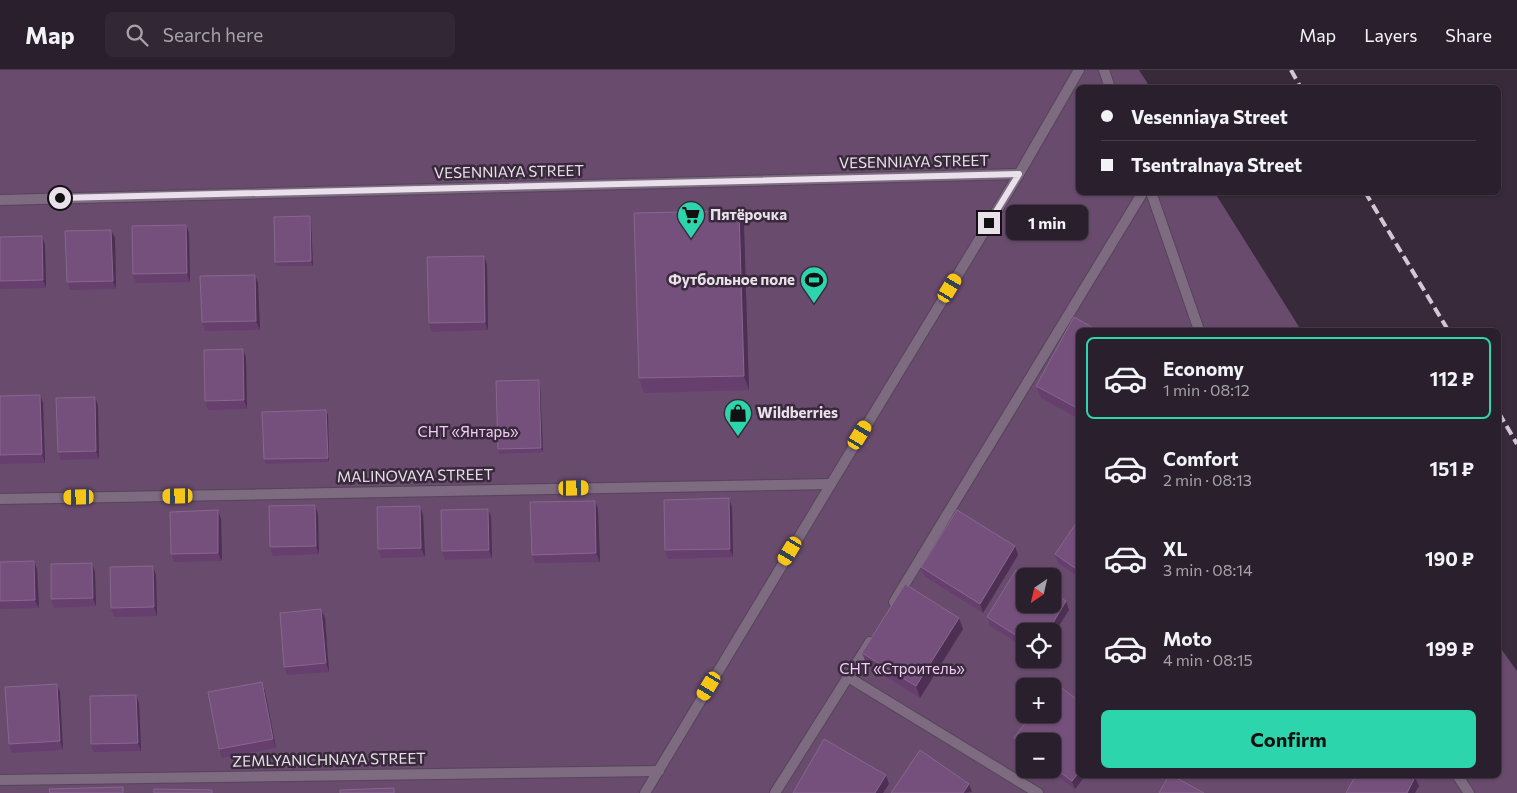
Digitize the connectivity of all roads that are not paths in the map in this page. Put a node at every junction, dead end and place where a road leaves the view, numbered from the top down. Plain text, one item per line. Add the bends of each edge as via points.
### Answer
1 (1079, 70) edge
2 (1104, 70) edge
3 (1109, 85) edge
4 (1019, 174) junction
5 (1141, 195) edge
6 (1152, 195) edge
7 (0, 200) edge
8 (1198, 328) edge
9 (831, 484) junction
10 (0, 499) edge
11 (890, 609) edge
12 (874, 635) edge
13 (848, 677) junction
14 (658, 771) junction
15 (1459, 778) edge
16 (0, 780) edge
17 (645, 793) edge
18 (775, 793) edge
19 (1038, 793) edge
20 (1469, 793) edge

1 - 4 street
2 - 3 street
4 - 7 street, VESENNIAYA STREET
4 - 9 street
5 - 11 street
6 - 8 street
9 - 10 street, MALINOVAYA STREET
9 - 14 street
12 - 13 street
13 - 18 street
13 - 19 street
14 - 16 street, ZEMLYANICHNAYA STREET
14 - 17 street
15 - 20 street

